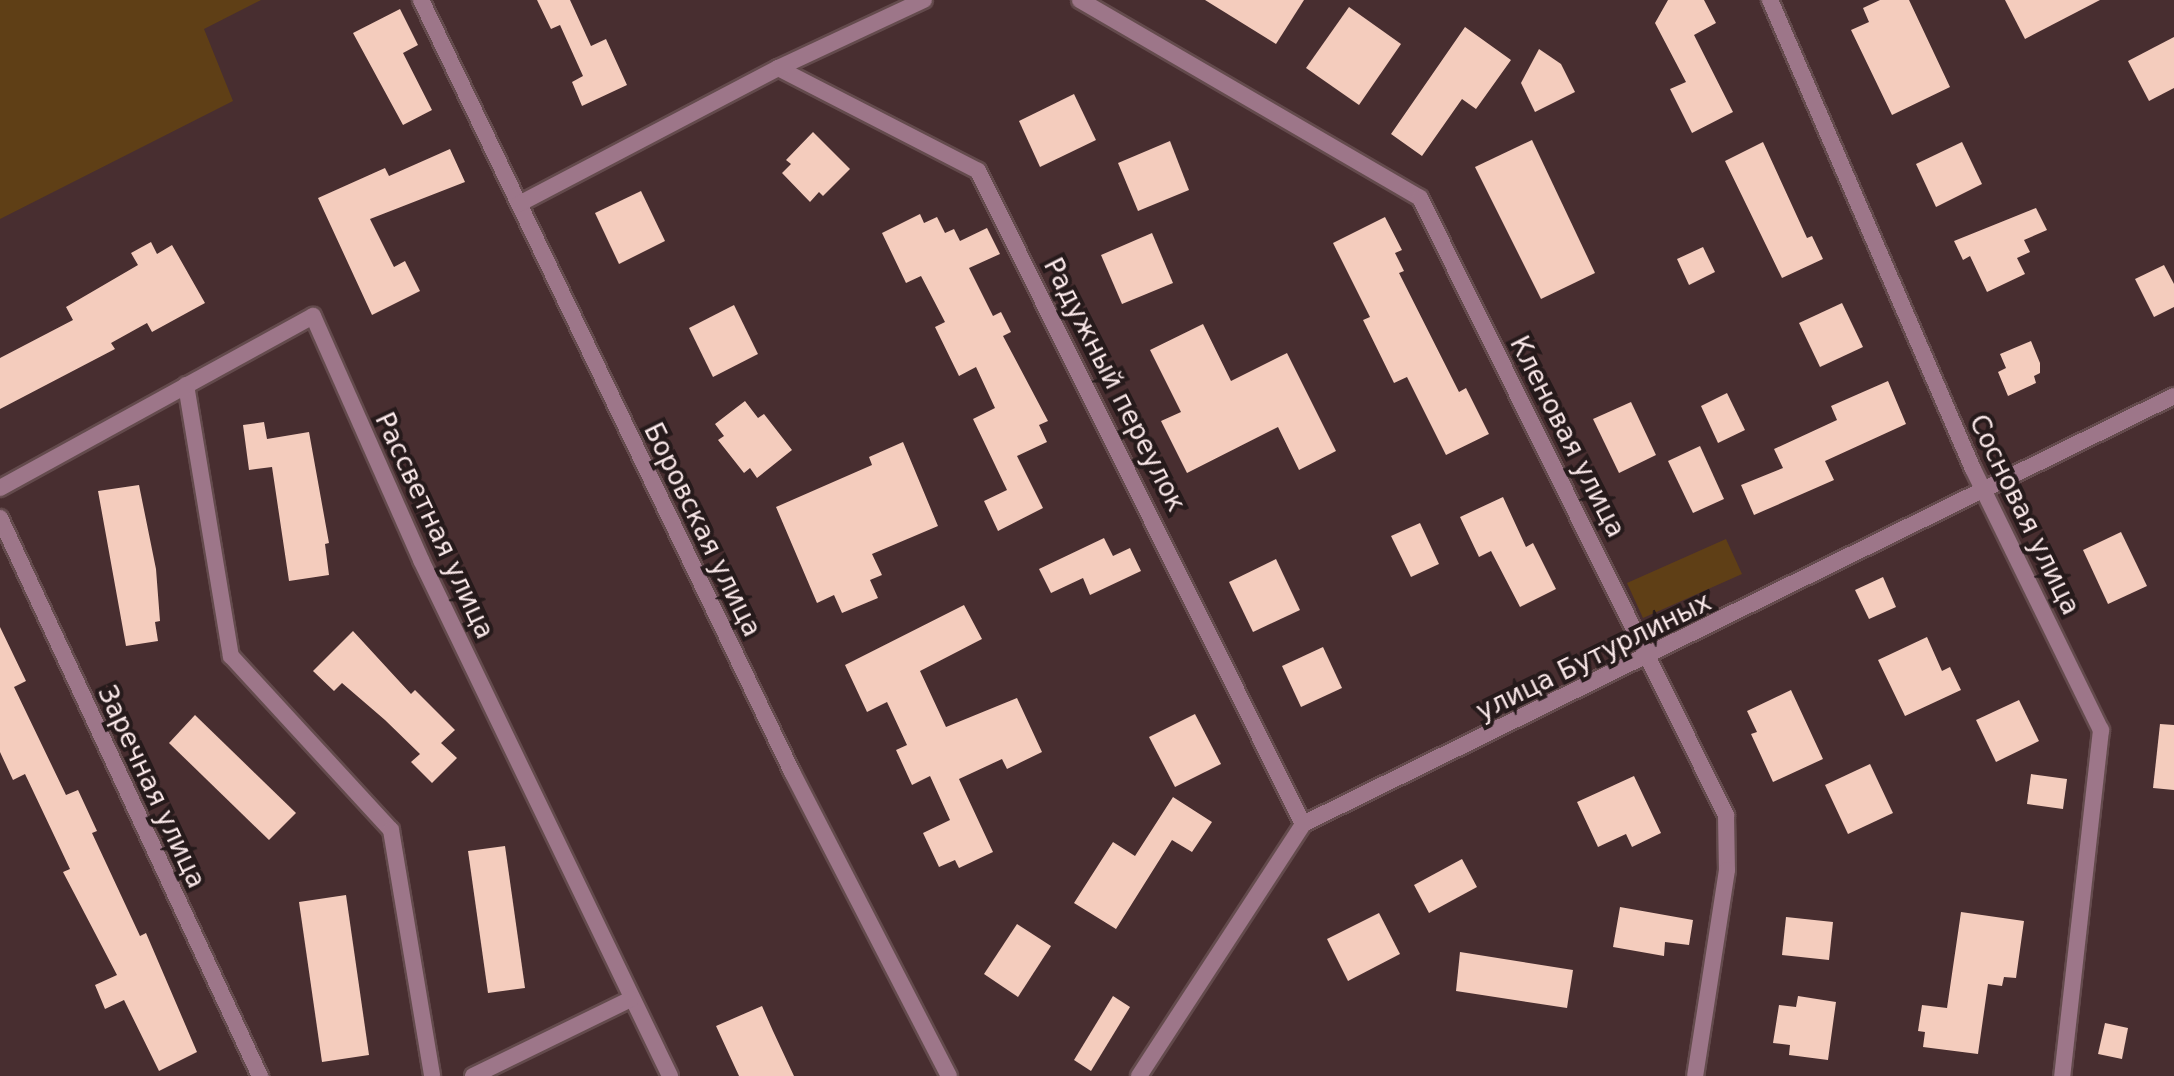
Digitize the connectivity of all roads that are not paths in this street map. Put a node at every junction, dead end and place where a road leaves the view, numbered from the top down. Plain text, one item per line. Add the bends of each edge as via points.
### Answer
1 (421, 0) edge
2 (924, 0) edge
3 (1080, 0) edge
4 (1770, 0) edge
5 (778, 68) junction
6 (519, 204) junction
7 (186, 385) junction
8 (2174, 396) edge
9 (0, 488) edge
10 (1986, 493) junction
11 (0, 518) edge
12 (1651, 656) junction
13 (1303, 824) junction
14 (631, 999) junction
15 (260, 1076) edge
16 (432, 1076) edge
17 (473, 1076) edge
18 (670, 1076) edge
19 (949, 1076) edge
20 (1139, 1076) edge
21 (1695, 1076) edge
22 (2062, 1076) edge

1 - 6 street, Боровская улица
2 - 5 street
3 - 12 street, Кленовая улица via 1420,198
4 - 10 street, Сосновая улица
5 - 6 street
5 - 13 street, Радужный переулок via 978,171
6 - 19 street, Боровская улица via 792,772
7 - 9 street, Рассветная улица
7 - 14 street, Рассветная улица via 313,316 421,560
7 - 16 street via 231,656 391,830
8 - 10 street, улица Бутурлиных
10 - 12 street, улица Бутурлиных
10 - 22 street, Сосновая улица via 2101,730
11 - 15 street, Заречная улица
12 - 13 street, улица Бутурлиных
12 - 21 street, Кленовая улица via 1726,815 1727,870
13 - 20 street
14 - 17 street
14 - 18 street, Рассветная улица

